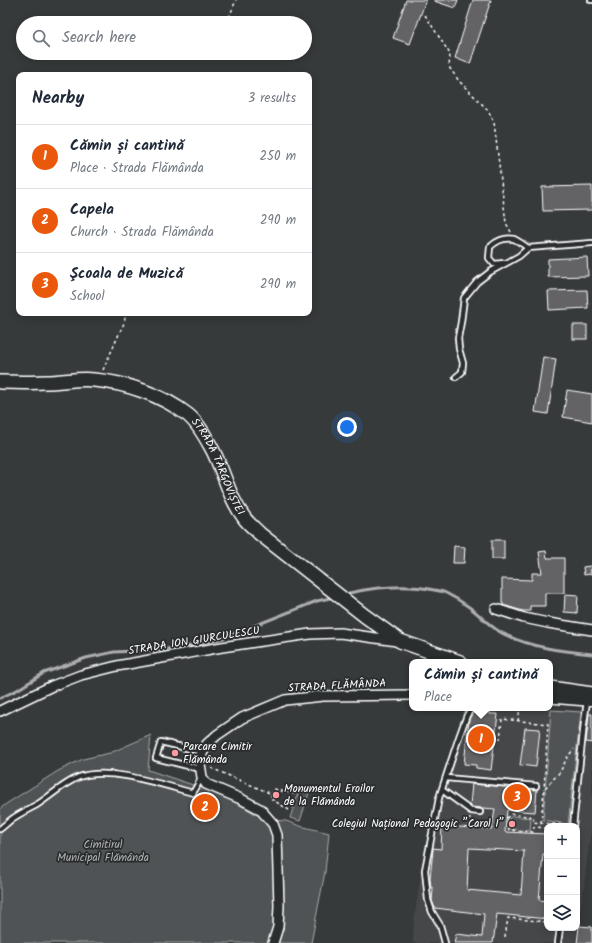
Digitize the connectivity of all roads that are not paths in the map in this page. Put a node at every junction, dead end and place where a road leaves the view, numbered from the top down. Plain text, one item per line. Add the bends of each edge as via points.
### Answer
1 (592, 243) edge
2 (528, 248) junction
3 (507, 263) junction
4 (456, 377) dead end
5 (0, 382) edge
6 (496, 609) dead end
7 (592, 630) edge
8 (400, 641) junction
9 (451, 659) edge
10 (553, 689) edge
11 (409, 695) edge
12 (553, 698) edge
13 (590, 698) edge
14 (0, 711) edge
15 (470, 711) edge
16 (203, 752) junction
17 (201, 770) junction
18 (446, 778) junction
19 (536, 786) dead end
20 (442, 790) junction
21 (480, 812) dead end
22 (573, 823) edge
23 (0, 829) edge
24 (560, 931) edge
25 (273, 943) edge
26 (445, 943) edge
27 (558, 943) edge

1 - 2 lane
2 - 3 lane
2 - 3 lane via 514,239 495,242 490,247 489,258 494,264
3 - 4 lane via 477,282 464,298 458,338 463,363 462,372
5 - 8 main road, STRADA TÂRGOVIȘTEI via 93,380 118,383 166,401 200,428 245,519 260,534
6 - 7 street via 548,623
8 - 9 main road, STRADA TÂRGOVIȘTEI
8 - 14 street, STRADA ION GIURCULESCU via 340,633 310,634 222,647 82,675
10 - 13 main road
11 - 16 street, STRADA FLĂMÂNDA via 323,696 285,700 242,718 207,744
12 - 13 street
13 - 22 lane
15 - 18 lane
16 - 17 street, STRADA FLĂMÂNDA
16 - 17 lane via 160,742 156,758
17 - 23 lane via 193,793 112,774 95,773 79,777 58,788 39,804
17 - 25 street via 206,784 260,809 273,824 278,848 279,906 278,927
18 - 19 lane
18 - 20 lane
20 - 21 lane via 471,811
20 - 26 lane via 424,870 428,900 440,924
24 - 27 lane

